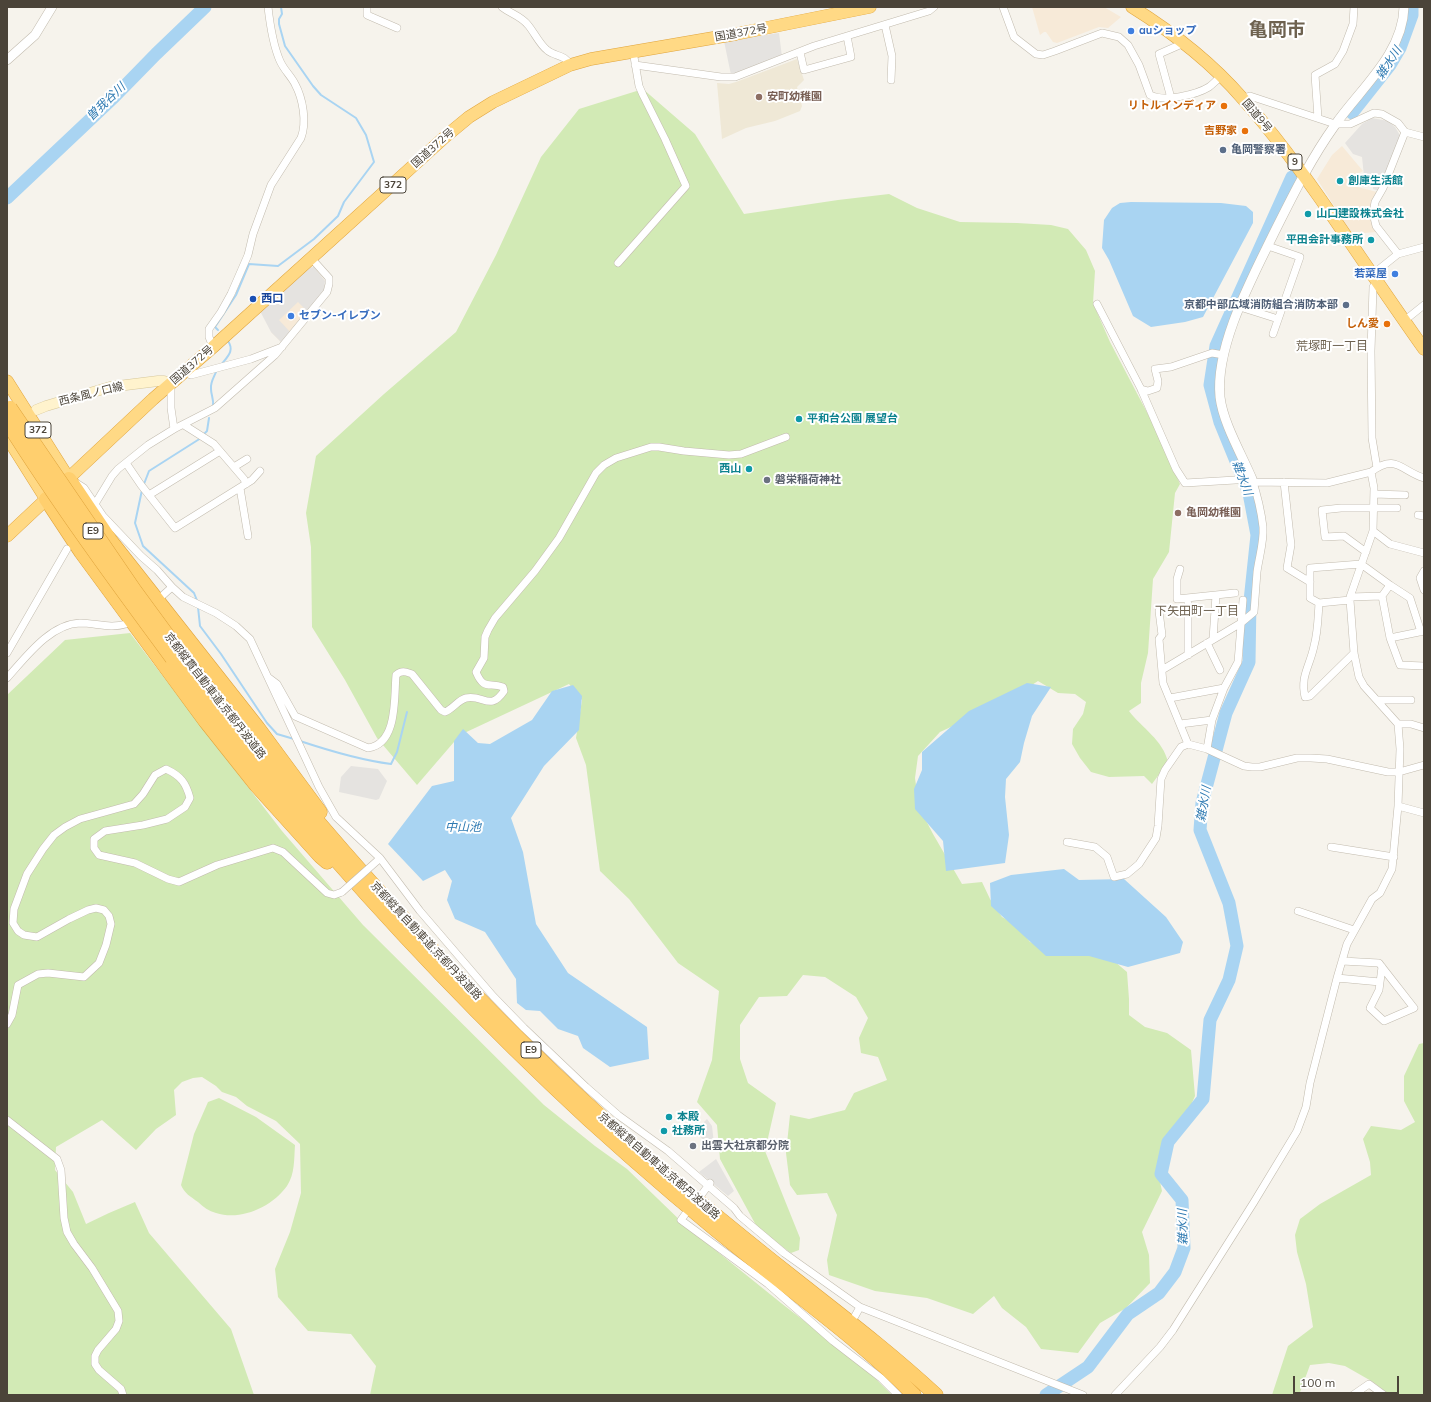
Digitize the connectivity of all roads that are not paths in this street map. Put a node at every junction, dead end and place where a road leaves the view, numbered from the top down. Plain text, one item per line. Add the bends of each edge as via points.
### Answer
1 (52, 7) edge
2 (268, 7) edge
3 (367, 7) edge
4 (502, 7) edge
5 (870, 7) edge
6 (934, 7) edge
7 (1003, 7) edge
8 (1132, 7) edge
9 (1354, 7) edge
10 (1404, 7) edge
11 (885, 25) junction
12 (397, 28) dead end
13 (847, 36) junction
14 (1184, 43) junction
15 (633, 51) junction
16 (800, 52) junction
17 (8, 57) edge
18 (570, 65) junction
19 (635, 66) junction
20 (1221, 76) junction
21 (891, 80) dead end
22 (1171, 98) junction
23 (1243, 98) junction
24 (1318, 118) junction
25 (1335, 124) junction
26 (1405, 132) junction
27 (1424, 137) edge
28 (1303, 174) junction
29 (1268, 246) junction
30 (1424, 247) edge
31 (1398, 254) junction
32 (311, 258) junction
33 (618, 263) dead end
34 (1375, 278) junction
35 (1096, 304) dead end
36 (1424, 305) edge
37 (1240, 307) junction
38 (1278, 319) junction
39 (1404, 321) junction
40 (1273, 334) dead end
41 (213, 348) junction
42 (282, 348) junction
43 (1424, 349) edge
44 (1224, 355) junction
45 (184, 372) junction
46 (7, 381) edge
47 (172, 383) junction
48 (1141, 389) junction
49 (36, 410) dead end
50 (11, 414) edge
51 (184, 425) junction
52 (174, 429) junction
53 (7, 437) edge
54 (786, 437) dead end
55 (220, 451) junction
56 (248, 459) dead end
57 (126, 462) junction
58 (234, 468) junction
59 (1374, 470) junction
60 (260, 471) dead end
61 (1424, 478) edge
62 (69, 479) junction
63 (1253, 480) junction
64 (1284, 482) junction
65 (243, 486) junction
66 (145, 490) junction
67 (1374, 494) junction
68 (1405, 495) dead end
69 (46, 499) junction
70 (95, 504) junction
71 (1374, 508) junction
72 (1397, 508) dead end
73 (1374, 531) junction
74 (7, 536) edge
75 (248, 536) dead end
76 (67, 549) dead end
77 (1366, 552) junction
78 (1424, 553) edge
79 (1361, 564) junction
80 (1180, 569) dead end
81 (1424, 571) edge
82 (1310, 582) junction
83 (1390, 585) junction
84 (172, 587) junction
85 (1424, 590) edge
86 (1234, 593) dead end
87 (1216, 595) junction
88 (162, 596) dead end
89 (1382, 596) junction
90 (1188, 598) junction
91 (1350, 599) junction
92 (1242, 600) dead end
93 (1319, 603) junction
94 (1159, 611) dead end
95 (1241, 623) junction
96 (126, 624) dead end
97 (1422, 631) edge
98 (1390, 638) junction
99 (1210, 641) junction
100 (7, 653) edge
101 (1354, 653) junction
102 (175, 654) junction
103 (1188, 655) junction
104 (1424, 666) edge
105 (1162, 670) junction
106 (1220, 670) dead end
107 (7, 678) edge
108 (268, 678) junction
109 (1224, 688) junction
110 (1170, 698) junction
111 (1377, 700) junction
112 (1412, 700) dead end
113 (1212, 720) junction
114 (1180, 724) junction
115 (1398, 724) junction
116 (1424, 728) edge
117 (1188, 744) junction
118 (1207, 749) junction
119 (1424, 765) edge
120 (1399, 772) junction
121 (1398, 806) junction
122 (1424, 813) edge
123 (1068, 842) dead end
124 (1331, 847) dead end
125 (1394, 857) junction
126 (378, 859) junction
127 (365, 893) junction
128 (1298, 911) dead end
129 (1354, 930) junction
130 (434, 952) junction
131 (1342, 961) junction
132 (1382, 967) junction
133 (1337, 978) junction
134 (1380, 982) junction
135 (7, 1024) edge
136 (7, 1120) edge
137 (709, 1184) junction
138 (702, 1194) dead end
139 (686, 1213) dead end
140 (860, 1306) junction
141 (855, 1316) dead end
142 (123, 1395) edge
143 (898, 1395) edge
144 (914, 1395) edge
145 (936, 1395) edge
146 (1083, 1395) edge
147 (1115, 1395) edge
148 (1353, 1395) edge
149 (1384, 1395) edge

1 - 17 street via 35,35
2 - 41 street via 280,63 299,93 303,130 301,138 271,185 248,255 231,294 209,329
3 - 12 street via 367,15
4 - 18 street via 524,20 546,50 566,58
5 - 15 highway, 国道372号 / 372 via 751,32
6 - 11 street via 929,11
7 - 22 street via 1014,37 1036,54 1055,51 1102,32 1119,37 1128,45 1139,65 1150,95
8 - 14 highway, 国道9号 / 9
9 - 24 street via 1353,24 1343,51 1335,64 1315,75
10 - 25 street via 1401,27 1385,61
11 - 13 street
11 - 21 street via 892,56
13 - 16 street
13 - 16 street via 851,57 804,70
14 - 20 highway, 国道9号 / 9
14 - 22 street via 1159,54
15 - 18 highway, 国道372号 / 372
15 - 19 street
16 - 19 street via 728,78
18 - 32 highway, 国道372号 / 372 via 492,102 469,117
19 - 33 street via 643,95 686,186
20 - 22 street via 1209,87 1196,93
20 - 23 highway, 国道9号 / 9
23 - 24 street via 1250,96
23 - 28 highway, 国道9号 / 9
24 - 25 street
25 - 26 street via 1350,124 1374,113 1382,114 1398,123
25 - 28 street
26 - 27 street
26 - 31 street via 1375,202 1373,213 1376,226
28 - 29 street
28 - 34 highway, 国道9号 / 9
29 - 37 street
29 - 38 street via 1300,257
30 - 31 street
31 - 34 street
32 - 41 highway, 国道372号 / 372
32 - 42 street via 329,278 328,292
34 - 39 highway, 国道9号 / 9
34 - 59 street via 1371,365
35 - 48 street
36 - 39 street
37 - 38 street
37 - 44 street
38 - 40 street
39 - 43 highway, 国道9号 / 9
41 - 45 highway, 国道372号 / 372
42 - 45 street via 191,375
42 - 51 street via 215,408
44 - 48 street via 1212,353 1171,367 1155,369 1157,388 1148,391
44 - 63 street via 1220,398 1224,417
45 - 47 highway, 国道372号 / 372
46 - 62 highway, 372
47 - 49 main road, 西条風ノ口線 via 158,381 110,387
47 - 52 street via 171,408
47 - 62 highway, 国道372号 / 372
48 - 63 street via 1176,469 1185,482
50 - 102 highway, 京都縦貫自動車道;京都丹波道路 / E9, bridge via 38,468 139,614
51 - 52 street
51 - 55 street via 214,444
52 - 57 street
53 - 69 highway, 372
54 - 108 street via 741,454 651,447 616,458 596,472 559,538 488,630 484,658 476,672 479,680 485,684 503,687 504,690 493,701 466,698 444,712 412,674 400,672 396,675 395,708 391,723 383,741 374,748 368,748 295,716 277,684
55 - 58 street
55 - 66 street
56 - 58 street
57 - 66 street
57 - 70 street via 112,476
58 - 65 street
59 - 61 street via 1388,464 1397,464
59 - 64 street via 1327,483
59 - 67 street
60 - 65 street
62 - 69 highway, 国道372号 / 372
62 - 70 street via 84,488
62 - 130 highway via 110,540 258,728 341,840
63 - 64 street
63 - 95 street via 1262,520 1262,541 1254,612
64 - 82 street via 1290,545 1287,568
65 - 66 street via 175,528
65 - 75 street
67 - 68 street
67 - 71 street
69 - 74 highway, 国道372号
69 - 127 highway via 114,599 256,784 320,856
70 - 84 street via 103,516
71 - 72 street
71 - 73 street
71 - 77 street via 1322,510 1325,537 1344,536
73 - 77 street
73 - 78 street via 1390,544
76 - 100 street
77 - 79 street
79 - 82 street via 1310,568
79 - 83 street
79 - 91 street
80 - 90 street via 1177,599
81 - 85 street via 1420,578
82 - 93 street via 1310,598
83 - 89 street
83 - 97 street via 1410,598
84 - 88 street
84 - 108 street via 183,597 236,626 250,639
86 - 87 street
87 - 90 street
87 - 99 street
89 - 91 street
89 - 98 street
90 - 103 street
91 - 93 street
91 - 101 street
92 - 95 street
93 - 101 street via 1314,646 1302,686 1305,697 1310,696
94 - 105 street
95 - 99 street
95 - 109 street via 1238,662
96 - 107 street via 117,627 80,623 63,626 50,633
97 - 98 street
98 - 104 street via 1400,665
99 - 103 street
99 - 106 street
101 - 111 street via 1359,676
102 - 127 highway, 京都縦貫自動車道;京都丹波道路 / E9 via 222,723
102 - 130 highway, 京都縦貫自動車道;京都丹波道路 / E9 via 304,807
103 - 105 street
105 - 110 street via 1163,683
108 - 126 street via 319,787 336,816
109 - 110 street
109 - 113 street
110 - 114 street
111 - 112 street
111 - 115 street
113 - 114 street
113 - 118 street
114 - 117 street
115 - 116 street
115 - 120 street
117 - 118 street
117 - 123 street via 1181,747 1161,779 1156,838 1139,864 1127,874 1114,877 1107,857 1095,846
118 - 120 street via 1244,766 1252,767 1297,758 1311,758
119 - 120 street
120 - 121 street
121 - 122 street
121 - 125 street
124 - 125 street
125 - 129 street via 1392,869 1380,893 1372,899
126 - 135 street, bridge via 342,892 334,895 327,893 283,852 273,848 217,865 179,882 135,863 100,855 94,848 94,839 105,831 143,825 166,818 185,807 190,798 186,785 176,773 166,769 155,775 134,804 80,819 54,835 27,874 14,910 13,923 18,931 27,936 37,937 69,919 96,908 104,910 109,916 110,924 100,963 91,972 84,977 48,972 38,974 18,986 12,1015
126 - 137 street via 493,996 524,1028 618,1115
127 - 144 highway, 京都縦貫自動車道;京都丹波道路 / E9 via 515,1049 589,1120 718,1232 829,1320
128 - 129 street
129 - 131 street
130 - 145 highway, 京都縦貫自動車道;京都丹波道路 / E9 via 605,1120 679,1185 894,1358
131 - 132 street via 1379,963
131 - 133 street
132 - 134 street
132 - 134 street via 1414,1008 1384,1021 1370,1008
133 - 134 street
133 - 147 street via 1306,1107 1297,1131 1173,1330
136 - 142 street via 57,1159 61,1170 67,1232 118,1311 119,1321 116,1329 98,1350 95,1364 121,1389
137 - 138 street
137 - 140 street via 740,1216 784,1253
139 - 143 street via 680,1220 768,1284 836,1338
140 - 141 street
140 - 146 street
148 - 149 street via 1369,1384

